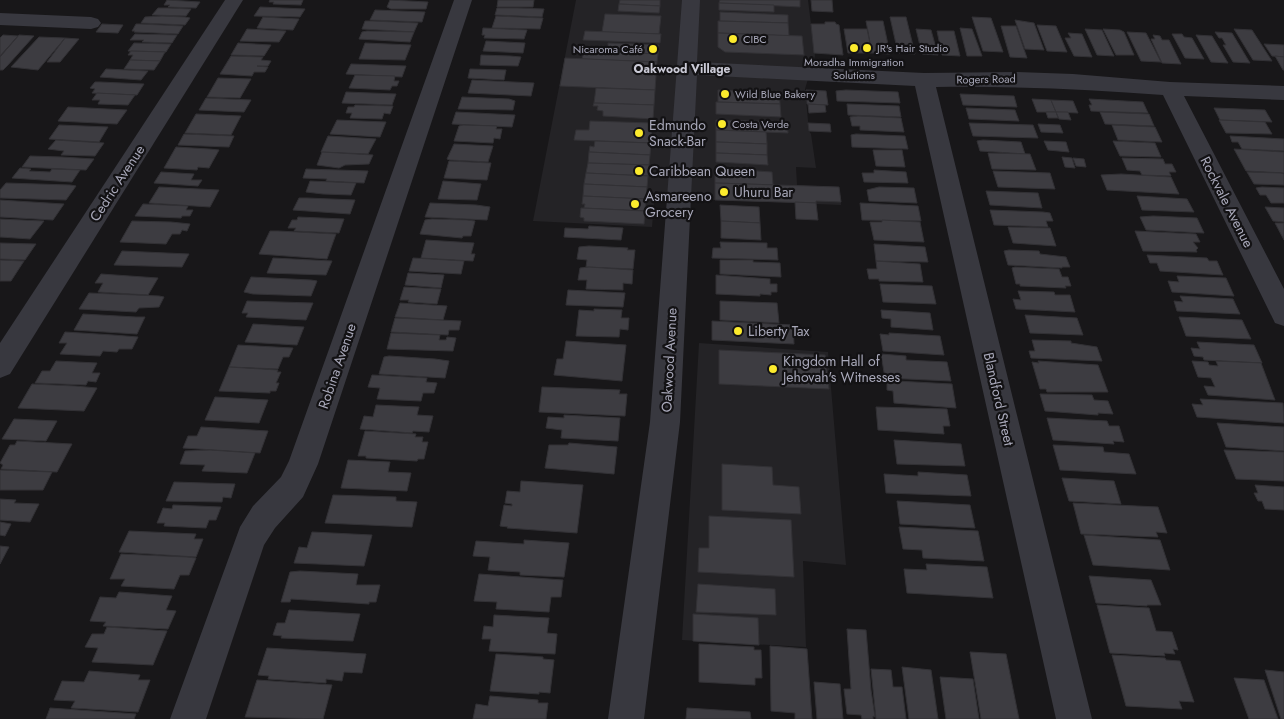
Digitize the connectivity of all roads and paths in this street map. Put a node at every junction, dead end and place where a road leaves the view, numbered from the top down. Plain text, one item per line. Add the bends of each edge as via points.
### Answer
1 (234, 0) edge
2 (463, 0) edge
3 (691, 0) edge
4 (0, 19) edge
5 (91, 23) dead end
6 (688, 68) junction
7 (924, 80) junction
8 (1170, 89) junction
9 (1284, 93) edge
10 (1284, 315) edge
11 (0, 366) edge
12 (188, 719) edge
13 (626, 719) edge
14 (1074, 719) edge

1 - 11 street, Cedric Avenue
2 - 12 street, Robina Avenue via 303,464 292,486 264,517 252,538
3 - 6 street, Oakwood Avenue
4 - 5 street
6 - 7 street, Rogers Road
6 - 13 street, Oakwood Avenue via 665,422
7 - 8 street, Rogers Road via 1064,80
7 - 14 street, Blandford Street
8 - 9 street, Rogers Road
8 - 10 street, Rockvale Avenue

